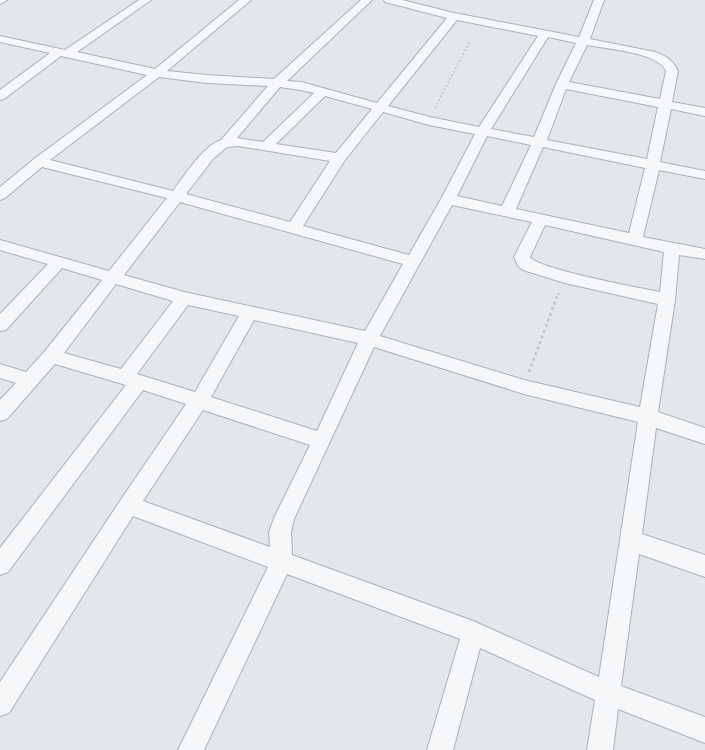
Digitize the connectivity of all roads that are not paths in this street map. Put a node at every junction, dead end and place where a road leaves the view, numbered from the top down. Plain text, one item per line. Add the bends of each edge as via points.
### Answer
1 (143, 0) edge
2 (246, 0) edge
3 (367, 0) edge
4 (389, 0) edge
5 (599, 0) edge
6 (423, 4) edge
7 (454, 16) junction
8 (545, 33) junction
9 (0, 39) edge
10 (583, 41) junction
11 (63, 53) junction
12 (157, 73) junction
13 (277, 83) junction
14 (562, 84) junction
15 (322, 92) junction
16 (0, 96) edge
17 (665, 105) junction
18 (378, 108) junction
19 (705, 112) edge
20 (483, 131) junction
21 (539, 142) junction
22 (226, 143) junction
23 (265, 147) junction
24 (339, 158) junction
25 (39, 162) junction
26 (653, 164) junction
27 (705, 175) edge
28 (0, 194) edge
29 (176, 196) junction
30 (448, 199) junction
31 (506, 212) junction
32 (541, 219) junction
33 (295, 227) junction
34 (635, 240) junction
35 (0, 245) edge
36 (672, 248) junction
37 (705, 254) edge
38 (412, 261) junction
39 (59, 262) junction
40 (113, 277) junction
41 (184, 298) junction
42 (667, 300) junction
43 (250, 312) junction
44 (0, 325) edge
45 (369, 339) junction
46 (51, 356) junction
47 (0, 371) edge
48 (132, 379) junction
49 (30, 380) junction
50 (199, 401) junction
51 (0, 413) edge
52 (648, 417) junction
53 (705, 436) edge
54 (322, 441) junction
55 (129, 504) junction
56 (631, 541) junction
57 (282, 562) junction
58 (0, 565) edge
59 (705, 566) edge
60 (473, 633) junction
61 (608, 693) junction
62 (0, 704) edge
63 (705, 730) edge
64 (191, 750) edge
65 (440, 750) edge
66 (600, 750) edge

1 - 11 street
2 - 12 street
3 - 13 street
4 - 6 street
5 - 10 street
6 - 7 street
7 - 8 street
7 - 18 street
8 - 10 street
8 - 20 street
9 - 11 street
10 - 14 street
10 - 17 street via 664,59 672,70
11 - 12 street
11 - 16 street
12 - 13 street
12 - 25 street
13 - 15 street
13 - 22 street
14 - 17 street
14 - 21 street
15 - 18 street
15 - 23 street
17 - 19 street
17 - 26 street
18 - 20 street
18 - 24 street
20 - 21 street
20 - 30 street
21 - 26 street
21 - 31 street
22 - 23 street
22 - 29 street via 208,156
23 - 24 street
24 - 33 street
25 - 28 street
25 - 29 street
26 - 27 street
26 - 34 street
29 - 33 street
29 - 40 street
30 - 31 street
30 - 38 street
31 - 32 street
32 - 34 street
32 - 42 street via 522,257 524,262 537,269 565,277
33 - 38 street
34 - 36 street
35 - 39 street
36 - 37 street
36 - 42 street
38 - 45 street
39 - 40 street
39 - 44 street
40 - 41 street
40 - 46 street
41 - 43 street
41 - 48 street
42 - 52 street
43 - 45 street
43 - 50 street
45 - 52 street via 524,387
45 - 54 street
46 - 48 street
46 - 49 street
47 - 49 street
48 - 50 street
48 - 58 street
49 - 51 street
50 - 54 street
50 - 55 street
52 - 53 street
52 - 56 street
54 - 57 street via 284,518 280,532
55 - 57 street
55 - 62 street
56 - 59 street
56 - 61 street
57 - 60 street
57 - 64 street
60 - 61 street
60 - 65 street
61 - 63 street
61 - 66 street

